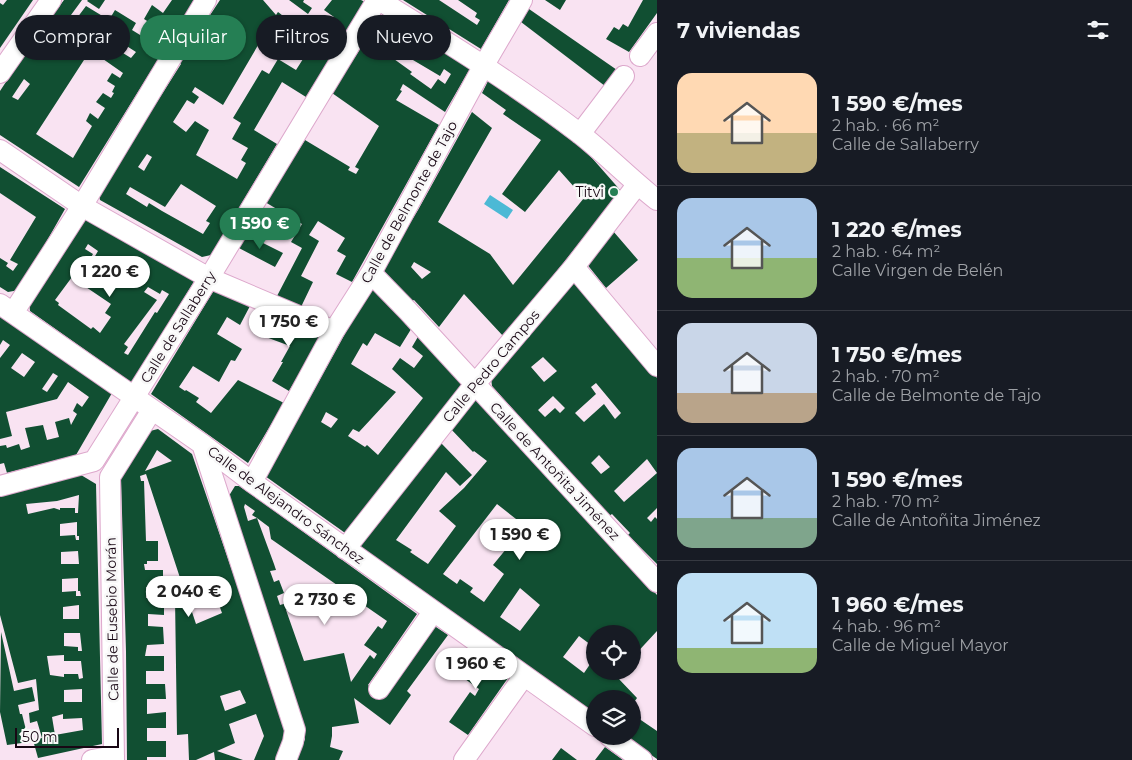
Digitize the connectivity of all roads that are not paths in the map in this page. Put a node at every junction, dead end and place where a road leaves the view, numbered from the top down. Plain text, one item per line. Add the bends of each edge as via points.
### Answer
1 (51, 0) edge
2 (206, 0) edge
3 (378, 0) edge
4 (522, 0) edge
5 (657, 33) edge
6 (640, 56) dead end
7 (484, 65) junction
8 (0, 74) edge
9 (624, 76) dead end
10 (580, 134) junction
11 (0, 150) edge
12 (637, 185) junction
13 (657, 200) edge
14 (82, 206) junction
15 (574, 267) junction
16 (371, 273) junction
17 (209, 278) junction
18 (6, 308) edge
19 (334, 331) junction
20 (657, 366) edge
21 (475, 384) junction
22 (135, 398) junction
23 (152, 410) junction
24 (202, 444) junction
25 (94, 461) junction
26 (110, 478) junction
27 (252, 482) junction
28 (0, 486) edge
29 (345, 549) junction
30 (657, 582) edge
31 (433, 612) junction
32 (524, 676) junction
33 (379, 689) dead end
34 (586, 720) edge
35 (621, 745) edge
36 (114, 758) edge
37 (92, 760) edge
38 (286, 760) edge
39 (464, 760) edge
40 (642, 760) edge

1 - 8 street
2 - 14 street
3 - 7 street
3 - 17 street, Calle de Sallaberry
4 - 7 street, Calle de Belmonte de Tajo
5 - 6 street
7 - 10 street
7 - 16 street, Calle de Belmonte de Tajo
9 - 10 street
10 - 12 street
11 - 14 street
12 - 13 street
12 - 15 street, Calle Pedro Campos
14 - 17 street
14 - 18 street
15 - 20 street
15 - 21 street, Calle Pedro Campos
16 - 19 street, Calle de Belmonte de Tajo
16 - 21 street, Calle de Antoñita Jiménez
17 - 19 street
17 - 22 street, Calle de Sallaberry
18 - 22 street, Calle de Alejandro Sánchez
19 - 27 street, Calle de Belmonte de Tajo
21 - 29 street, Calle Pedro Campos
21 - 30 street, Calle de Antoñita Jiménez
22 - 23 street, Calle de Alejandro Sánchez
22 - 25 street, Calle de Sallaberry
23 - 24 street, Calle de Alejandro Sánchez
23 - 26 street
24 - 27 street, Calle de Alejandro Sánchez
24 - 38 street via 295,730
25 - 26 street
25 - 28 street
26 - 36 street, Calle de Eusebio Morán
27 - 29 street, Calle de Alejandro Sánchez
29 - 31 street, Calle de Alejandro Sánchez
31 - 32 street, Calle de Alejandro Sánchez
31 - 33 street
32 - 34 street, Calle de Alejandro Sánchez
32 - 39 street
35 - 40 street
36 - 37 street

